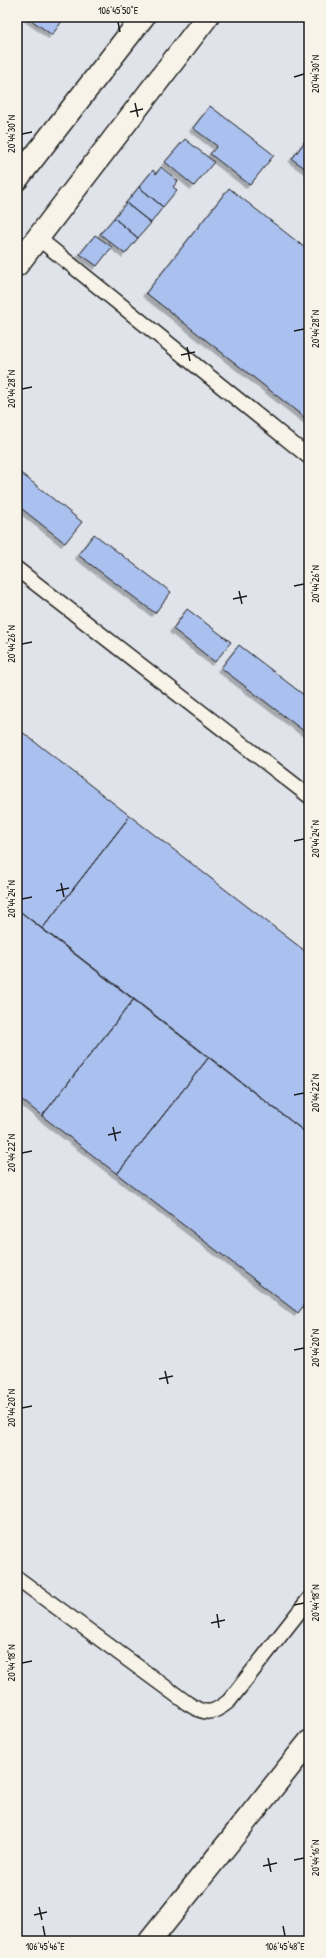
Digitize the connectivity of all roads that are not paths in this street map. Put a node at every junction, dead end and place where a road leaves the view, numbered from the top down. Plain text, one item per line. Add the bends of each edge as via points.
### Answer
1 (143, 17) edge
2 (207, 17) edge
3 (17, 179) edge
4 (38, 238) junction
5 (17, 265) edge
6 (309, 458) edge
7 (17, 569) edge
8 (309, 796) edge
9 (17, 1578) edge
10 (309, 1599) edge
11 (309, 1742) edge
12 (150, 1941) edge

1 - 3 street
2 - 4 street
4 - 5 street
4 - 6 lane
7 - 8 lane
9 - 10 lane via 187,1702 199,1710 210,1712 229,1700
11 - 12 street

